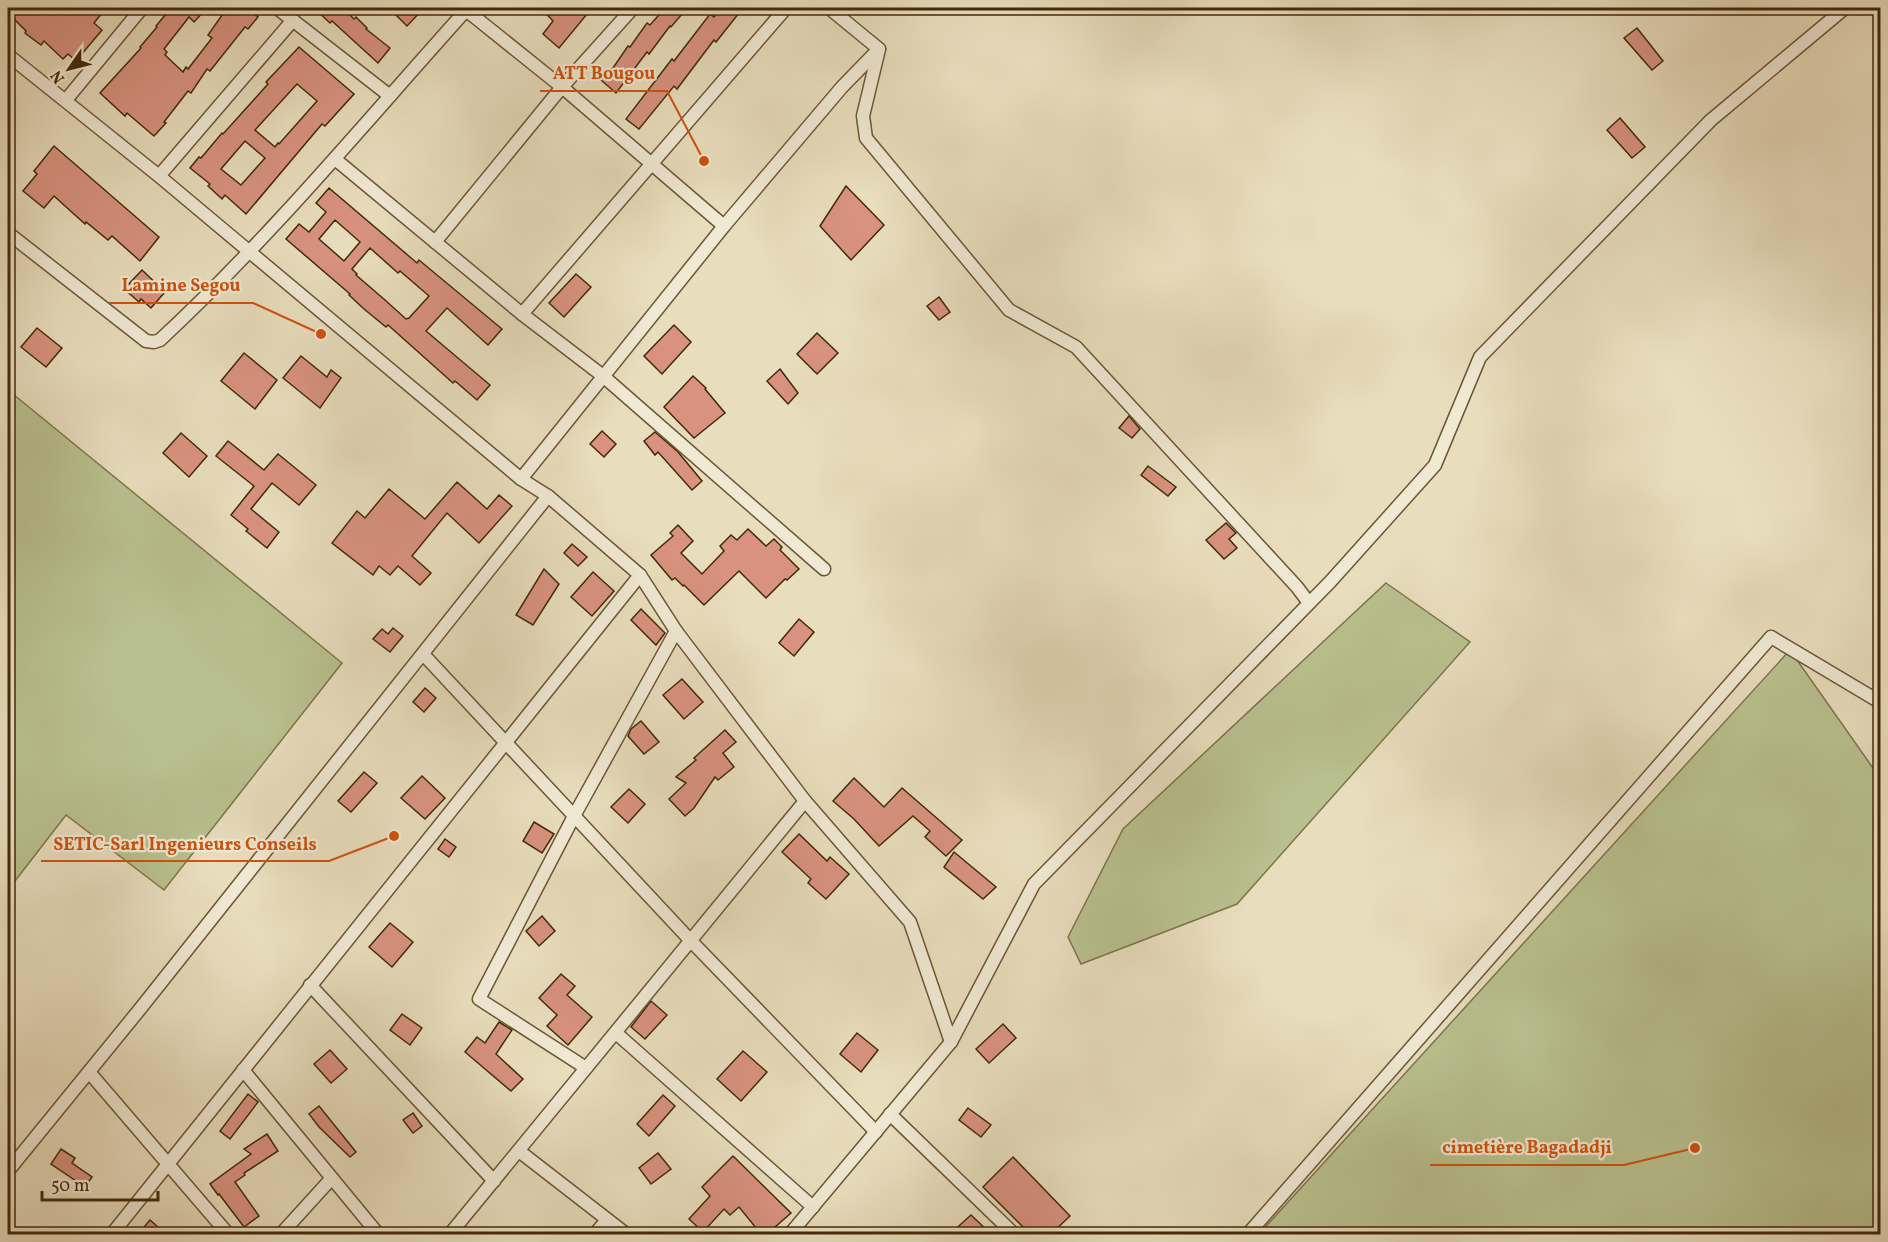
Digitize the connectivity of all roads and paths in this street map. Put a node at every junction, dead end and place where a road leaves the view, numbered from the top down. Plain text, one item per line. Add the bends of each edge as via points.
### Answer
1 (142, 8) edge
2 (277, 8) edge
3 (633, 8) edge
4 (786, 8) edge
5 (830, 8) edge
6 (1845, 8) edge
7 (467, 9) edge
8 (293, 21) junction
9 (879, 49) junction
10 (8, 56) edge
11 (562, 87) junction
12 (390, 96) junction
13 (66, 100) junction
14 (335, 159) junction
15 (652, 165) junction
16 (159, 176) junction
17 (724, 226) junction
18 (8, 233) edge
19 (435, 242) junction
20 (249, 252) junction
21 (522, 314) junction
22 (603, 376) junction
23 (521, 479) junction
24 (548, 496) junction
25 (824, 569) dead end
26 (640, 575) junction
27 (1309, 603) junction
28 (676, 631) junction
29 (423, 654) junction
30 (1881, 702) edge
31 (505, 742) junction
32 (805, 801) junction
33 (574, 816) junction
34 (691, 941) junction
35 (310, 986) junction
36 (616, 1033) junction
37 (951, 1042) junction
38 (586, 1068) junction
39 (243, 1070) junction
40 (89, 1072) junction
41 (890, 1114) junction
42 (876, 1132) junction
43 (519, 1151) junction
44 (167, 1164) junction
45 (8, 1172) edge
46 (331, 1179) junction
47 (494, 1181) junction
48 (813, 1207) junction
49 (607, 1220) junction
50 (112, 1234) edge
51 (228, 1234) edge
52 (281, 1234) edge
53 (378, 1234) edge
54 (450, 1234) edge
55 (595, 1234) edge
56 (626, 1234) edge
57 (790, 1234) edge
58 (1014, 1234) edge
59 (1248, 1234) edge

1 - 13 street
2 - 8 street
3 - 11 street
4 - 15 street
5 - 9 street
6 - 27 street via 1711,120 1480,357 1435,465
7 - 11 street
7 - 12 street
8 - 12 street
8 - 16 street
9 - 17 street
9 - 27 street via 863,116 866,138 1009,310 1076,347
10 - 13 street
11 - 15 street
11 - 19 street
12 - 14 street
13 - 16 street
14 - 19 street
14 - 20 street
15 - 17 street
15 - 21 street
16 - 20 street
17 - 22 street
18 - 20 street via 146,341 154,342
19 - 21 street
20 - 23 street
21 - 22 street
22 - 23 street
22 - 25 street
23 - 24 street
24 - 26 street
24 - 29 street
26 - 28 street
26 - 31 street
27 - 37 street via 1034,885
28 - 32 street
28 - 33 street
29 - 31 street
29 - 40 street
30 - 59 street via 1771,637
31 - 33 street
31 - 35 street
32 - 34 street
32 - 37 street via 910,922
33 - 34 street
33 - 38 street via 479,999
34 - 36 street
34 - 42 street
35 - 39 street
35 - 47 street
36 - 38 street
36 - 48 street
37 - 41 street
38 - 43 street
39 - 44 street
39 - 46 street
40 - 44 street
40 - 45 street
41 - 42 street
41 - 58 street
42 - 48 street
43 - 47 street
43 - 49 street
44 - 50 street
44 - 51 street
46 - 52 street
46 - 53 street
47 - 54 street
48 - 57 street
49 - 55 street
49 - 56 street

